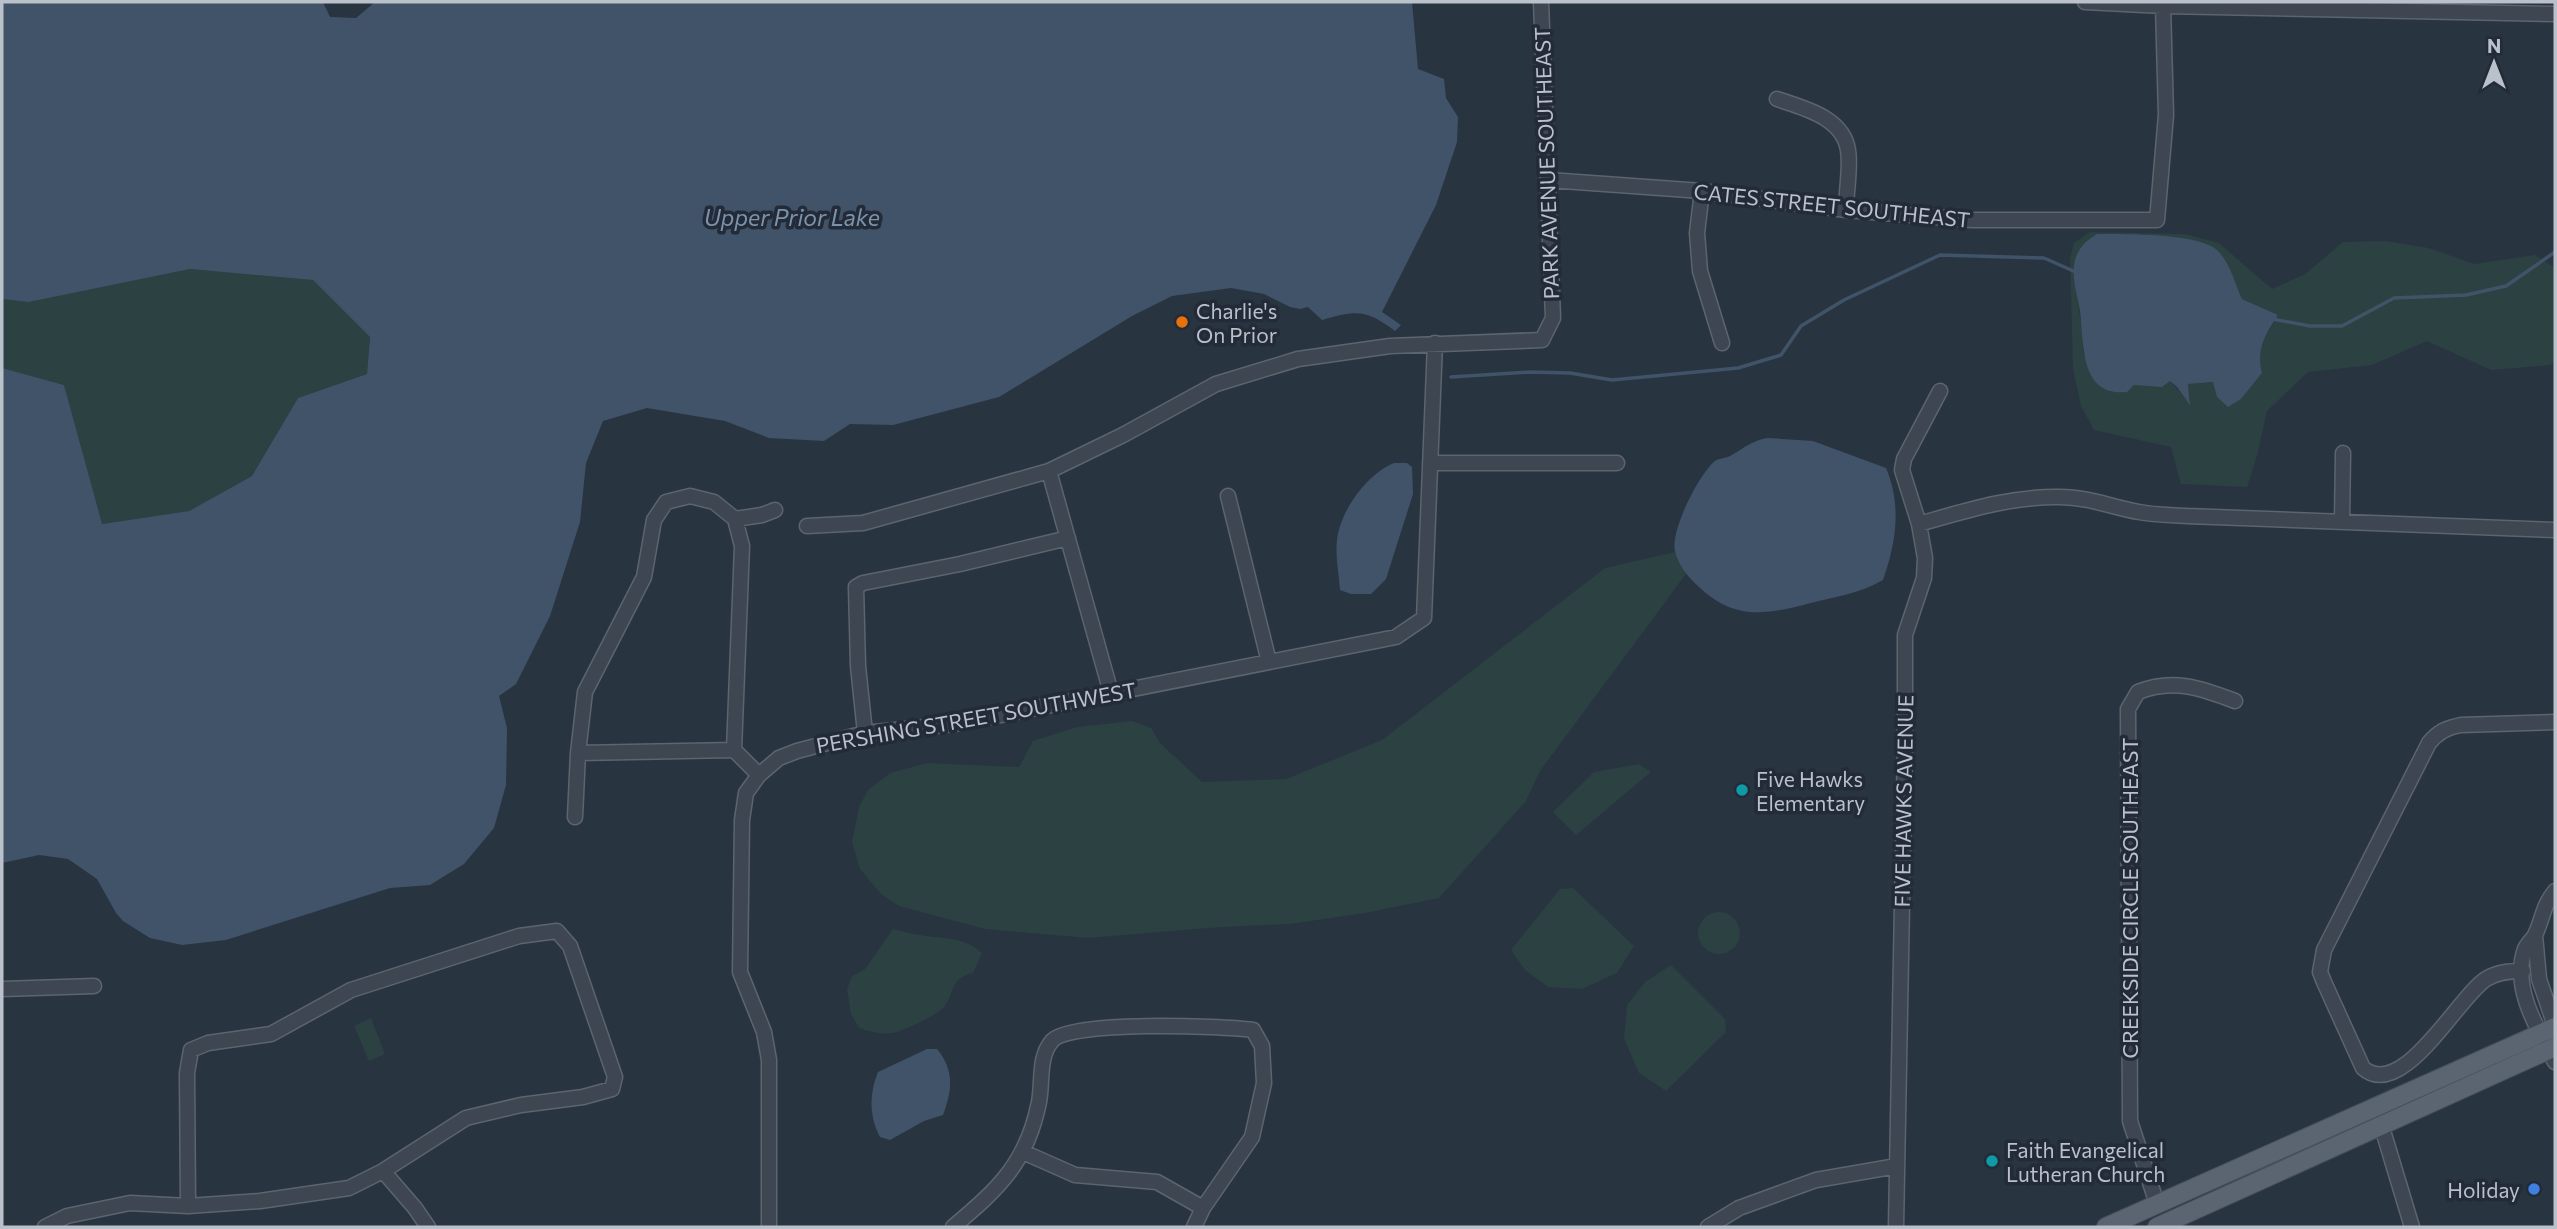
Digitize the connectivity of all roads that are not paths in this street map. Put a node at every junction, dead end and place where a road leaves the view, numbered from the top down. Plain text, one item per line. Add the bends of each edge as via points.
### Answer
1 (1541, 2) edge
2 (2085, 2) edge
3 (2255, 5) edge
4 (2163, 6) junction
5 (2555, 14) edge
6 (1777, 99) dead end
7 (1549, 180) junction
8 (1702, 191) junction
9 (1846, 210) junction
10 (1722, 343) dead end
11 (1435, 344) junction
12 (1940, 391) dead end
13 (2343, 453) dead end
14 (1430, 463) junction
15 (1617, 463) dead end
16 (1049, 471) junction
17 (1228, 496) dead end
18 (775, 510) dead end
19 (735, 519) junction
20 (2342, 522) junction
21 (1919, 524) junction
22 (807, 526) dead end
23 (2555, 530) edge
24 (1068, 538) junction
25 (1269, 662) junction
26 (1111, 693) junction
27 (2235, 701) dead end
28 (2555, 722) edge
29 (865, 733) junction
30 (734, 750) junction
31 (578, 753) junction
32 (759, 775) junction
33 (575, 817) dead end
34 (2555, 891) edge
35 (2535, 935) junction
36 (2523, 971) junction
37 (94, 986) dead end
38 (2, 989) edge
39 (2552, 1041) edge
40 (2381, 1124) junction
41 (1023, 1152) junction
42 (1897, 1166) junction
43 (383, 1171) junction
44 (2157, 1204) junction
45 (188, 1206) junction
46 (1203, 1208) junction
47 (2113, 1224) edge
48 (45, 1227) edge
49 (428, 1227) edge
50 (769, 1227) edge
51 (953, 1227) edge
52 (1194, 1227) edge
53 (1708, 1227) edge
54 (1896, 1227) edge
55 (2157, 1227) edge
56 (2412, 1227) edge

1 - 7 street, PARK AVENUE SOUTHEAST
2 - 4 street
3 - 4 street
3 - 5 street
4 - 9 street, CATES STREET SOUTHEAST via 2166,115 2157,220 1972,220
6 - 9 street via 1817,113 1836,126 1848,149
7 - 8 street, CATES STREET SOUTHEAST
7 - 11 street, PARK AVENUE SOUTHEAST via 1553,317 1542,340
8 - 9 street, CATES STREET SOUTHEAST
8 - 10 street via 1697,233 1700,271
11 - 14 street
11 - 16 street via 1298,359 1216,384
12 - 21 street, FIVE HAWKS AVENUE via 1902,470
13 - 20 street
14 - 15 street
14 - 25 street, PERSHING STREET SOUTHWEST via 1424,618 1396,637
16 - 22 street via 863,523
16 - 24 street
17 - 25 street
18 - 19 street
19 - 30 street via 743,546
19 - 31 street via 713,502 690,496 666,502 654,520 644,576 585,692
20 - 21 street via 2140,513 2062,497 1982,506
20 - 23 street
21 - 42 street, FIVE HAWKS AVENUE via 1924,578 1905,635 1904,663
24 - 26 street
24 - 29 street via 856,587
25 - 26 street, PERSHING STREET SOUTHWEST
26 - 29 street, PERSHING STREET SOUTHWEST via 955,724
27 - 44 street, CREEKSIDE CIRCLE SOUTHEAST via 2200,687 2156,684 2138,692 2128,709 2130,1121
28 - 36 street via 2461,725 2437,734 2320,961 2324,982 2363,1068 2371,1075 2405,1063 2422,1050 2486,979
29 - 32 street, PERSHING STREET SOUTHWEST via 779,758
30 - 31 street
30 - 32 street
31 - 33 street
32 - 50 street via 746,793 742,820 740,972 764,1032 769,1060
34 - 35 street
35 - 36 street via 2526,947
35 - 39 street
36 - 39 street via 2526,1002
37 - 38 street
39 - 40 main road
39 - 44 main road
40 - 55 main road
40 - 56 street
41 - 46 street via 1075,1175 1157,1182
41 - 46 street via 1039,1105 1043,1054 1054,1038 1065,1032 1098,1028 1253,1030 1262,1046 1264,1083 1252,1137
41 - 51 street via 996,1190
42 - 53 street via 1816,1180 1739,1209
42 - 54 street, FIVE HAWKS AVENUE
43 - 45 street via 349,1188
43 - 45 street via 466,1118 612,1089 615,1077 570,946 557,931 519,936 351,990 271,1034 208,1042 191,1051 187,1073
43 - 49 street
44 - 47 main road
45 - 48 street via 131,1203 67,1216
46 - 52 street

